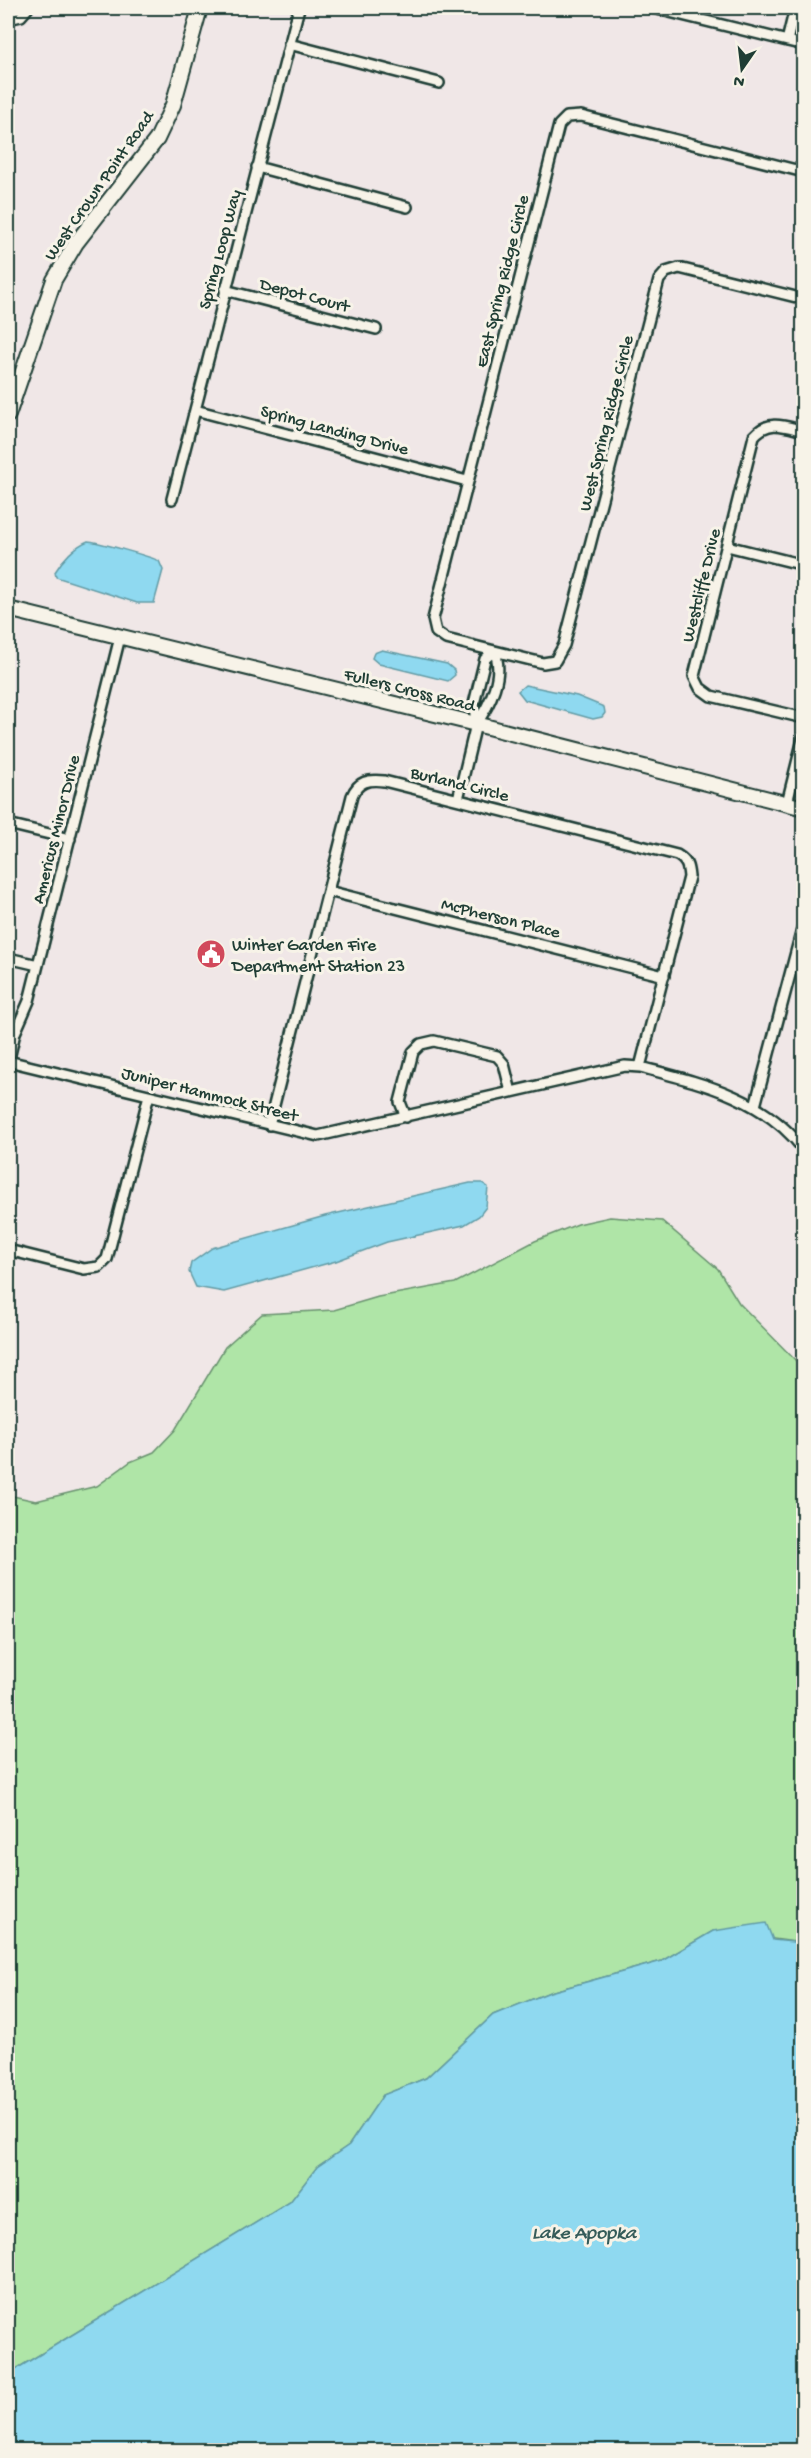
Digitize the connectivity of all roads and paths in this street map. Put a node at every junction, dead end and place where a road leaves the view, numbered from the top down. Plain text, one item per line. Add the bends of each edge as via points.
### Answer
1 (28, 8) edge
2 (200, 8) edge
3 (298, 8) edge
4 (653, 8) edge
5 (795, 8) edge
6 (8, 19) edge
7 (787, 41) junction
8 (289, 44) junction
9 (804, 45) edge
10 (439, 83) dead end
11 (257, 167) junction
12 (804, 172) edge
13 (407, 207) dead end
14 (225, 290) junction
15 (804, 299) edge
16 (376, 329) dead end
17 (195, 410) junction
18 (8, 414) edge
19 (804, 431) edge
20 (467, 481) junction
21 (172, 499) dead end
22 (727, 546) junction
23 (804, 565) edge
24 (8, 609) edge
25 (120, 637) junction
26 (495, 651) junction
27 (804, 718) edge
28 (476, 723) junction
29 (804, 735) edge
30 (458, 799) junction
31 (787, 803) junction
32 (804, 808) edge
33 (8, 824) edge
34 (70, 839) junction
35 (328, 891) junction
36 (804, 922) edge
37 (8, 958) edge
38 (38, 965) junction
39 (664, 976) junction
40 (8, 1062) edge
41 (640, 1067) junction
42 (511, 1092) junction
43 (149, 1095) junction
44 (755, 1106) junction
45 (406, 1117) junction
46 (269, 1125) junction
47 (804, 1150) edge
48 (8, 1250) edge

1 - 6 street via 21,16
2 - 18 street, West Crown Point Road via 174,105 157,139 76,243 54,280
3 - 8 street, Spring Loop Way
4 - 7 street
5 - 7 street
7 - 9 street
8 - 10 street
8 - 11 street, Spring Loop Way
11 - 13 street
11 - 14 street, Spring Loop Way
12 - 20 street, East Spring Ridge Circle via 581,116 567,117 559,125
14 - 16 street, Depot Court
14 - 17 street, Spring Loop Way
15 - 26 street, West Spring Ridge Circle via 679,268 658,281 564,645 555,661 543,663
17 - 20 street, Spring Landing Drive
17 - 21 street, Spring Loop Way
19 - 22 street, Westcliffe Drive via 770,424 754,436
20 - 26 street, East Spring Ridge Circle via 432,619 436,632 446,639
22 - 23 street
22 - 27 street, Westcliffe Drive via 694,676 700,688 711,696
24 - 25 street, Fullers Cross Road
25 - 28 street, Fullers Cross Road
25 - 34 street, Americus Minor Drive
26 - 28 street via 485,659 474,704
26 - 28 street via 500,662 488,708
28 - 30 street
28 - 31 street, Fullers Cross Road
29 - 31 street
30 - 35 street, Burland Circle via 384,781 363,783 352,796
30 - 39 street, Burland Circle via 684,859 689,877
31 - 32 street, Fullers Cross Road
33 - 34 street
34 - 38 street, Americus Minor Drive
35 - 39 street, McPherson Place
35 - 46 street, Burland Circle
36 - 44 street
37 - 38 street
38 - 40 street, Americus Minor Drive
39 - 41 street, Burland Circle
40 - 43 street, Juniper Hammock Street
41 - 42 street, Juniper Hammock Street via 625,1066
41 - 44 street, Juniper Hammock Street via 704,1085
42 - 45 street, Juniper Hammock Street
42 - 45 street via 504,1064 497,1056 434,1041 421,1044 413,1052 400,1102
43 - 46 street, Juniper Hammock Street
43 - 48 street via 107,1259 99,1267 84,1269
44 - 47 street, Juniper Hammock Street via 790,1133
45 - 46 street, Juniper Hammock Street via 318,1136

